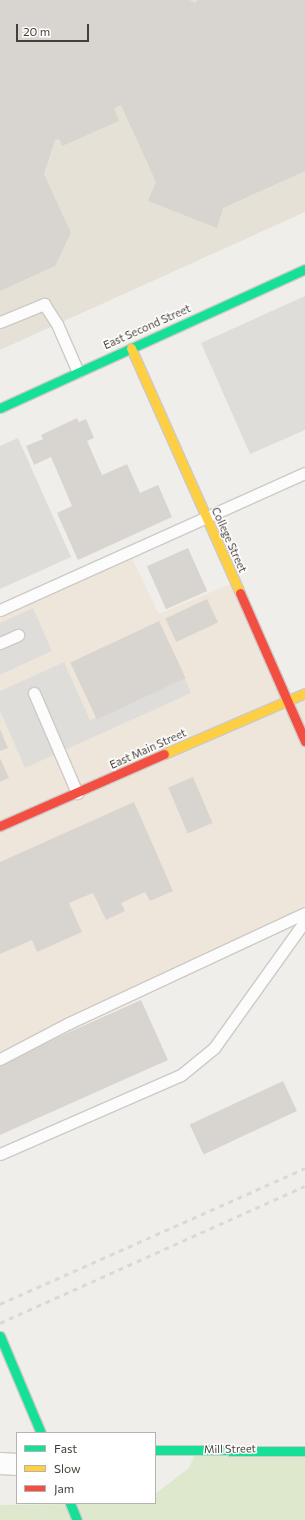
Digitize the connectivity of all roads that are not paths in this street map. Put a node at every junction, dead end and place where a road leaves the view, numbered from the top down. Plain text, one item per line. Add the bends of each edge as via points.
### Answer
1 (305, 269) edge
2 (0, 322) edge
3 (131, 348) junction
4 (78, 372) junction
5 (0, 408) edge
6 (305, 473) edge
7 (206, 518) junction
8 (0, 610) edge
9 (18, 635) dead end
10 (0, 644) edge
11 (34, 693) dead end
12 (305, 694) edge
13 (287, 701) junction
14 (305, 741) edge
15 (77, 793) junction
16 (0, 826) edge
17 (305, 913) edge
18 (305, 920) edge
19 (0, 1059) edge
20 (0, 1154) edge
21 (0, 1336) edge
22 (40, 1432) edge
23 (156, 1450) edge
24 (305, 1451) edge
25 (0, 1463) edge
26 (16, 1464) edge
27 (70, 1504) edge
28 (77, 1520) edge

1 - 3 street, East Second Street
2 - 4 lane via 44,304 57,324
3 - 4 street, East Second Street
3 - 7 street, College Street
4 - 5 street, East Second Street
6 - 7 lane
7 - 8 lane
7 - 13 street, College Street
9 - 10 lane
11 - 15 lane
12 - 13 street, East Main Street
13 - 14 street, College Street
13 - 15 street, East Main Street
15 - 16 street, East Main Street
17 - 19 lane via 69,1023
18 - 20 lane via 214,1048 181,1076
21 - 22 street
23 - 24 street, Mill Street
25 - 26 street
27 - 28 street

